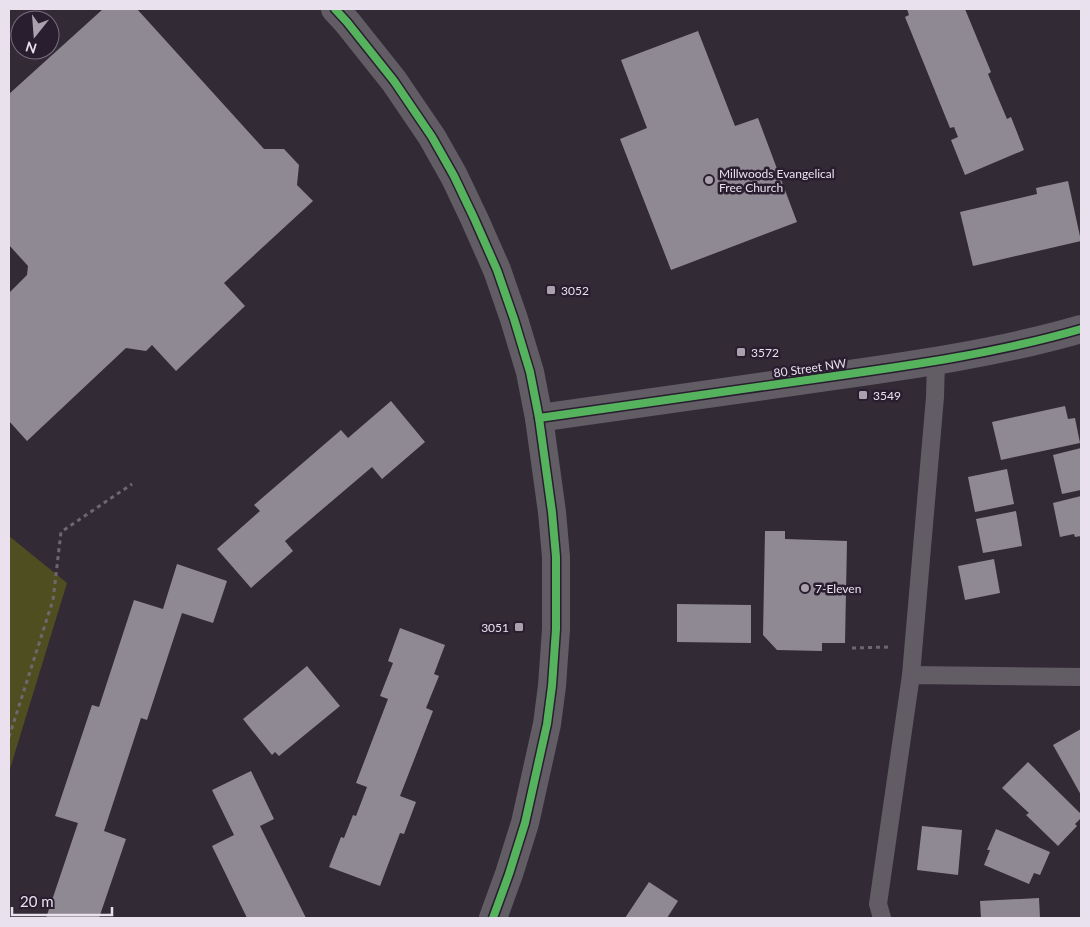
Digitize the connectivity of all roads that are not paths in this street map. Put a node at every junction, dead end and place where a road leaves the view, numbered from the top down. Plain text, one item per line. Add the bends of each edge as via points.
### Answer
1 (335, 9) edge
2 (1081, 329) edge
3 (936, 361) junction
4 (539, 418) junction
5 (912, 675) junction
6 (1081, 677) edge
7 (493, 918) edge
8 (882, 918) edge

1 - 4 street via 394,81 454,176 497,270 530,372
2 - 3 street, 80 Street NW
3 - 4 street, 80 Street NW
3 - 5 lane via 936,397
4 - 7 street via 556,558 552,686 525,823
5 - 6 lane
5 - 8 lane via 878,904

